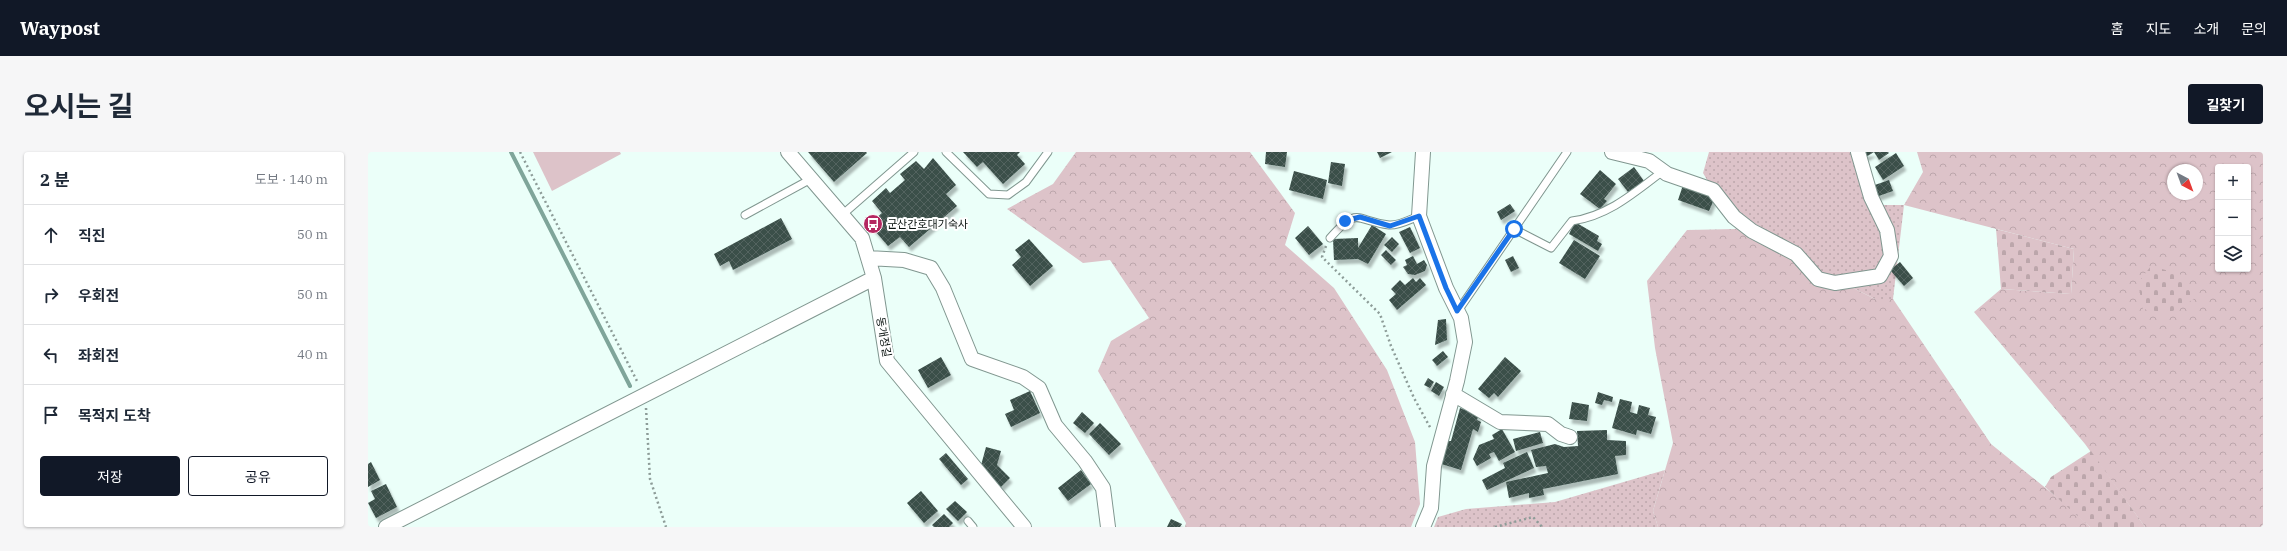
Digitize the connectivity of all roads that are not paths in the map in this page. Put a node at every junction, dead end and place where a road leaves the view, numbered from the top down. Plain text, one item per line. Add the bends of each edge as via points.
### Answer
1 (788, 152) edge
2 (914, 152) edge
3 (946, 152) edge
4 (1048, 152) edge
5 (1423, 152) edge
6 (1567, 152) edge
7 (1612, 152) edge
8 (1858, 152) edge
9 (1663, 171) junction
10 (811, 179) junction
11 (745, 215) dead end
12 (842, 215) junction
13 (1419, 216) junction
14 (1514, 229) junction
15 (1330, 238) road end
16 (868, 258) junction
17 (874, 278) junction
18 (1457, 311) junction
19 (1453, 394) junction
20 (1570, 437) dead end
21 (968, 521) dead end
22 (1019, 526) edge
23 (386, 527) edge
24 (974, 527) edge
25 (1108, 527) edge
26 (1423, 527) edge

1 - 10 street, 동개정길
2 - 12 lane
3 - 4 lane via 989,194 1008,195 1026,182
5 - 13 street
6 - 14 lane
7 - 9 street via 1649,161
8 - 9 street via 1871,197 1887,230 1891,256 1880,276 1850,282 1835,283 1818,279 1796,254 1752,231 1734,217 1713,190
9 - 14 lane via 1608,210 1590,219 1572,221 1551,248
10 - 11 lane
10 - 12 street, 동개정길
12 - 16 street, 동개정길 via 862,238
13 - 15 lane via 1390,226 1360,217 1345,221
13 - 18 street
14 - 18 lane
16 - 17 street, 동개정길
16 - 25 street via 904,260 931,268 943,288 972,359 1023,378 1039,388 1055,425 1085,461 1103,488
17 - 22 street, 동개정길 via 887,361
17 - 23 street
18 - 19 street via 1461,318 1465,342
19 - 20 street via 1500,422 1548,424
19 - 26 street via 1434,466 1431,508
21 - 24 lane

